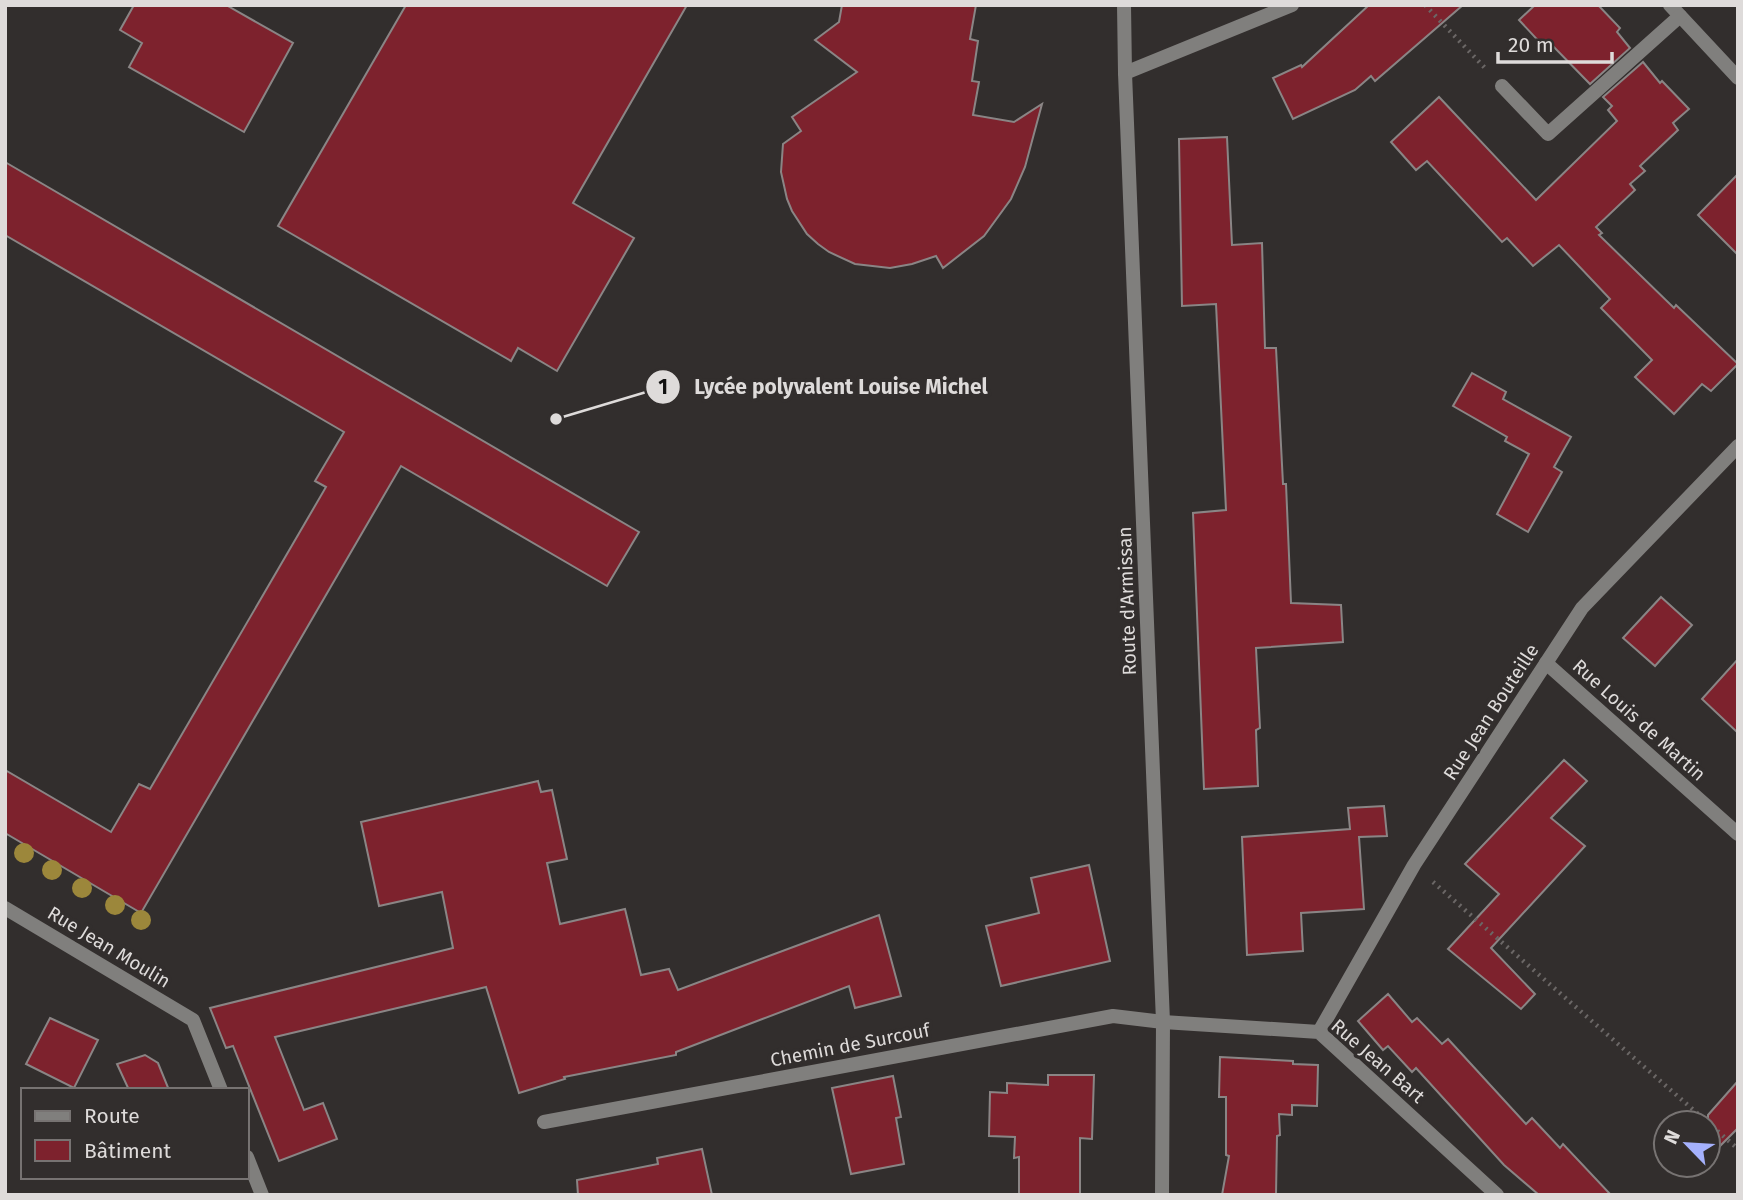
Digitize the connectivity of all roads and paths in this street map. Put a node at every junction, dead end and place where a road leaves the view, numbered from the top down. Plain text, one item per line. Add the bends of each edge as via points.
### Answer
1 (1124, 5) edge
2 (1292, 5) edge
3 (1425, 5) edge
4 (1670, 5) edge
5 (1681, 16) junction
6 (1125, 73) junction
7 (1738, 78) edge
8 (1502, 86) joint
9 (1738, 446) edge
10 (1546, 663) junction
11 (1738, 834) edge
12 (1414, 865) junction
13 (5, 908) edge
14 (1163, 1022) junction
15 (1319, 1032) junction
16 (219, 1088) edge
17 (544, 1122) dead end
18 (1738, 1149) edge
19 (248, 1160) edge
20 (262, 1195) edge
21 (1163, 1195) edge
22 (1497, 1195) edge

1 - 6 street, Route d'Armissan
2 - 6 street
3 - 8 path
4 - 5 street
5 - 7 street
5 - 8 street via 1548,134
6 - 14 street, Route d'Armissan
9 - 10 street, Rue Jean Bouteille via 1582,608
10 - 11 street, Rue Louis de Martin
10 - 12 street, Rue Jean Bouteille
12 - 15 street, Rue Jean Bouteille
12 - 18 path
13 - 16 street, Rue Jean Moulin via 193,1020
14 - 15 street, Rue Jean Bart
14 - 17 street, Chemin de Surcouf via 1113,1016
14 - 21 street, Route d'Armissan
15 - 22 street, Rue Jean Bart
19 - 20 street

